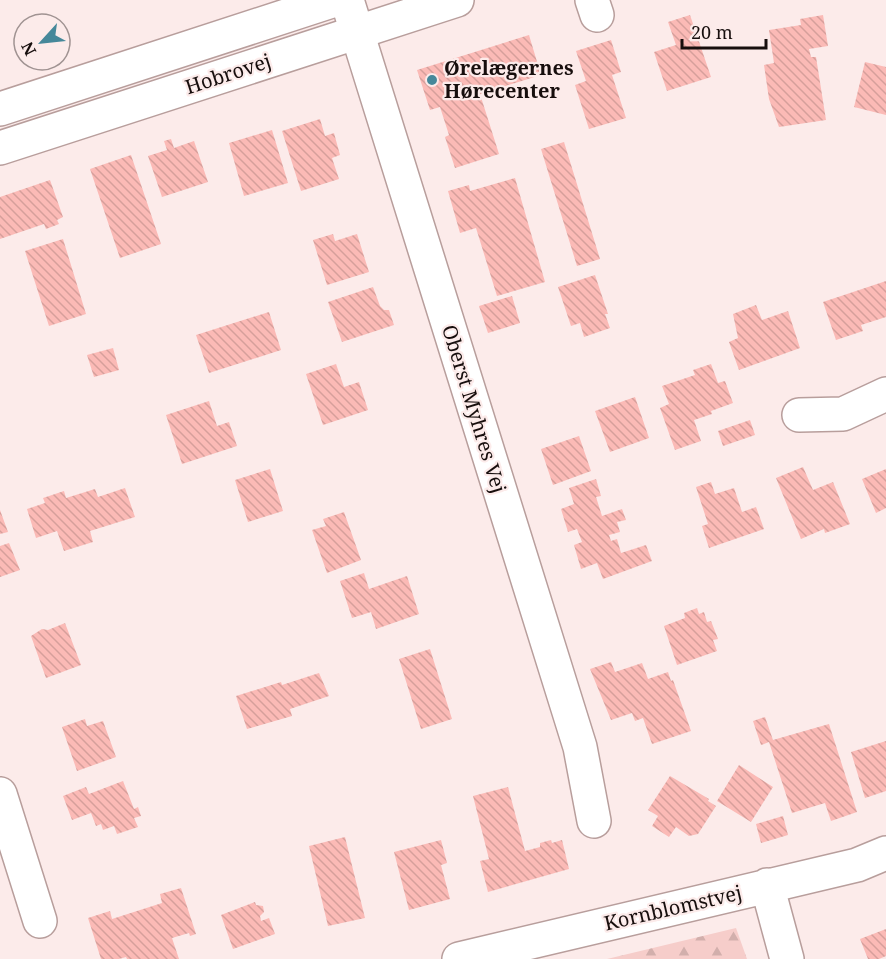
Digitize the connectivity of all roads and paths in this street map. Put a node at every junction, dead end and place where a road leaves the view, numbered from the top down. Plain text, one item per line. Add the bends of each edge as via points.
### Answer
1 (335, 0) edge
2 (347, 0) edge
3 (457, 0) edge
4 (357, 32) junction
5 (0, 109) edge
6 (0, 148) edge
7 (886, 394) edge
8 (799, 415) dead end
9 (0, 794) edge
10 (594, 820) dead end
11 (886, 853) edge
12 (767, 885) junction
13 (40, 921) dead end
14 (459, 959) edge
15 (787, 959) edge

1 - 5 street, Hobrovej
2 - 4 street, Oberst Myhres Vej
3 - 4 street, Hobrovej
4 - 6 street, Hobrovej
4 - 10 street, Oberst Myhres Vej via 580,747
7 - 8 street via 843,414
9 - 13 street
11 - 12 street, Kornblomstvej via 858,865
12 - 14 street, Kornblomstvej
12 - 15 street

